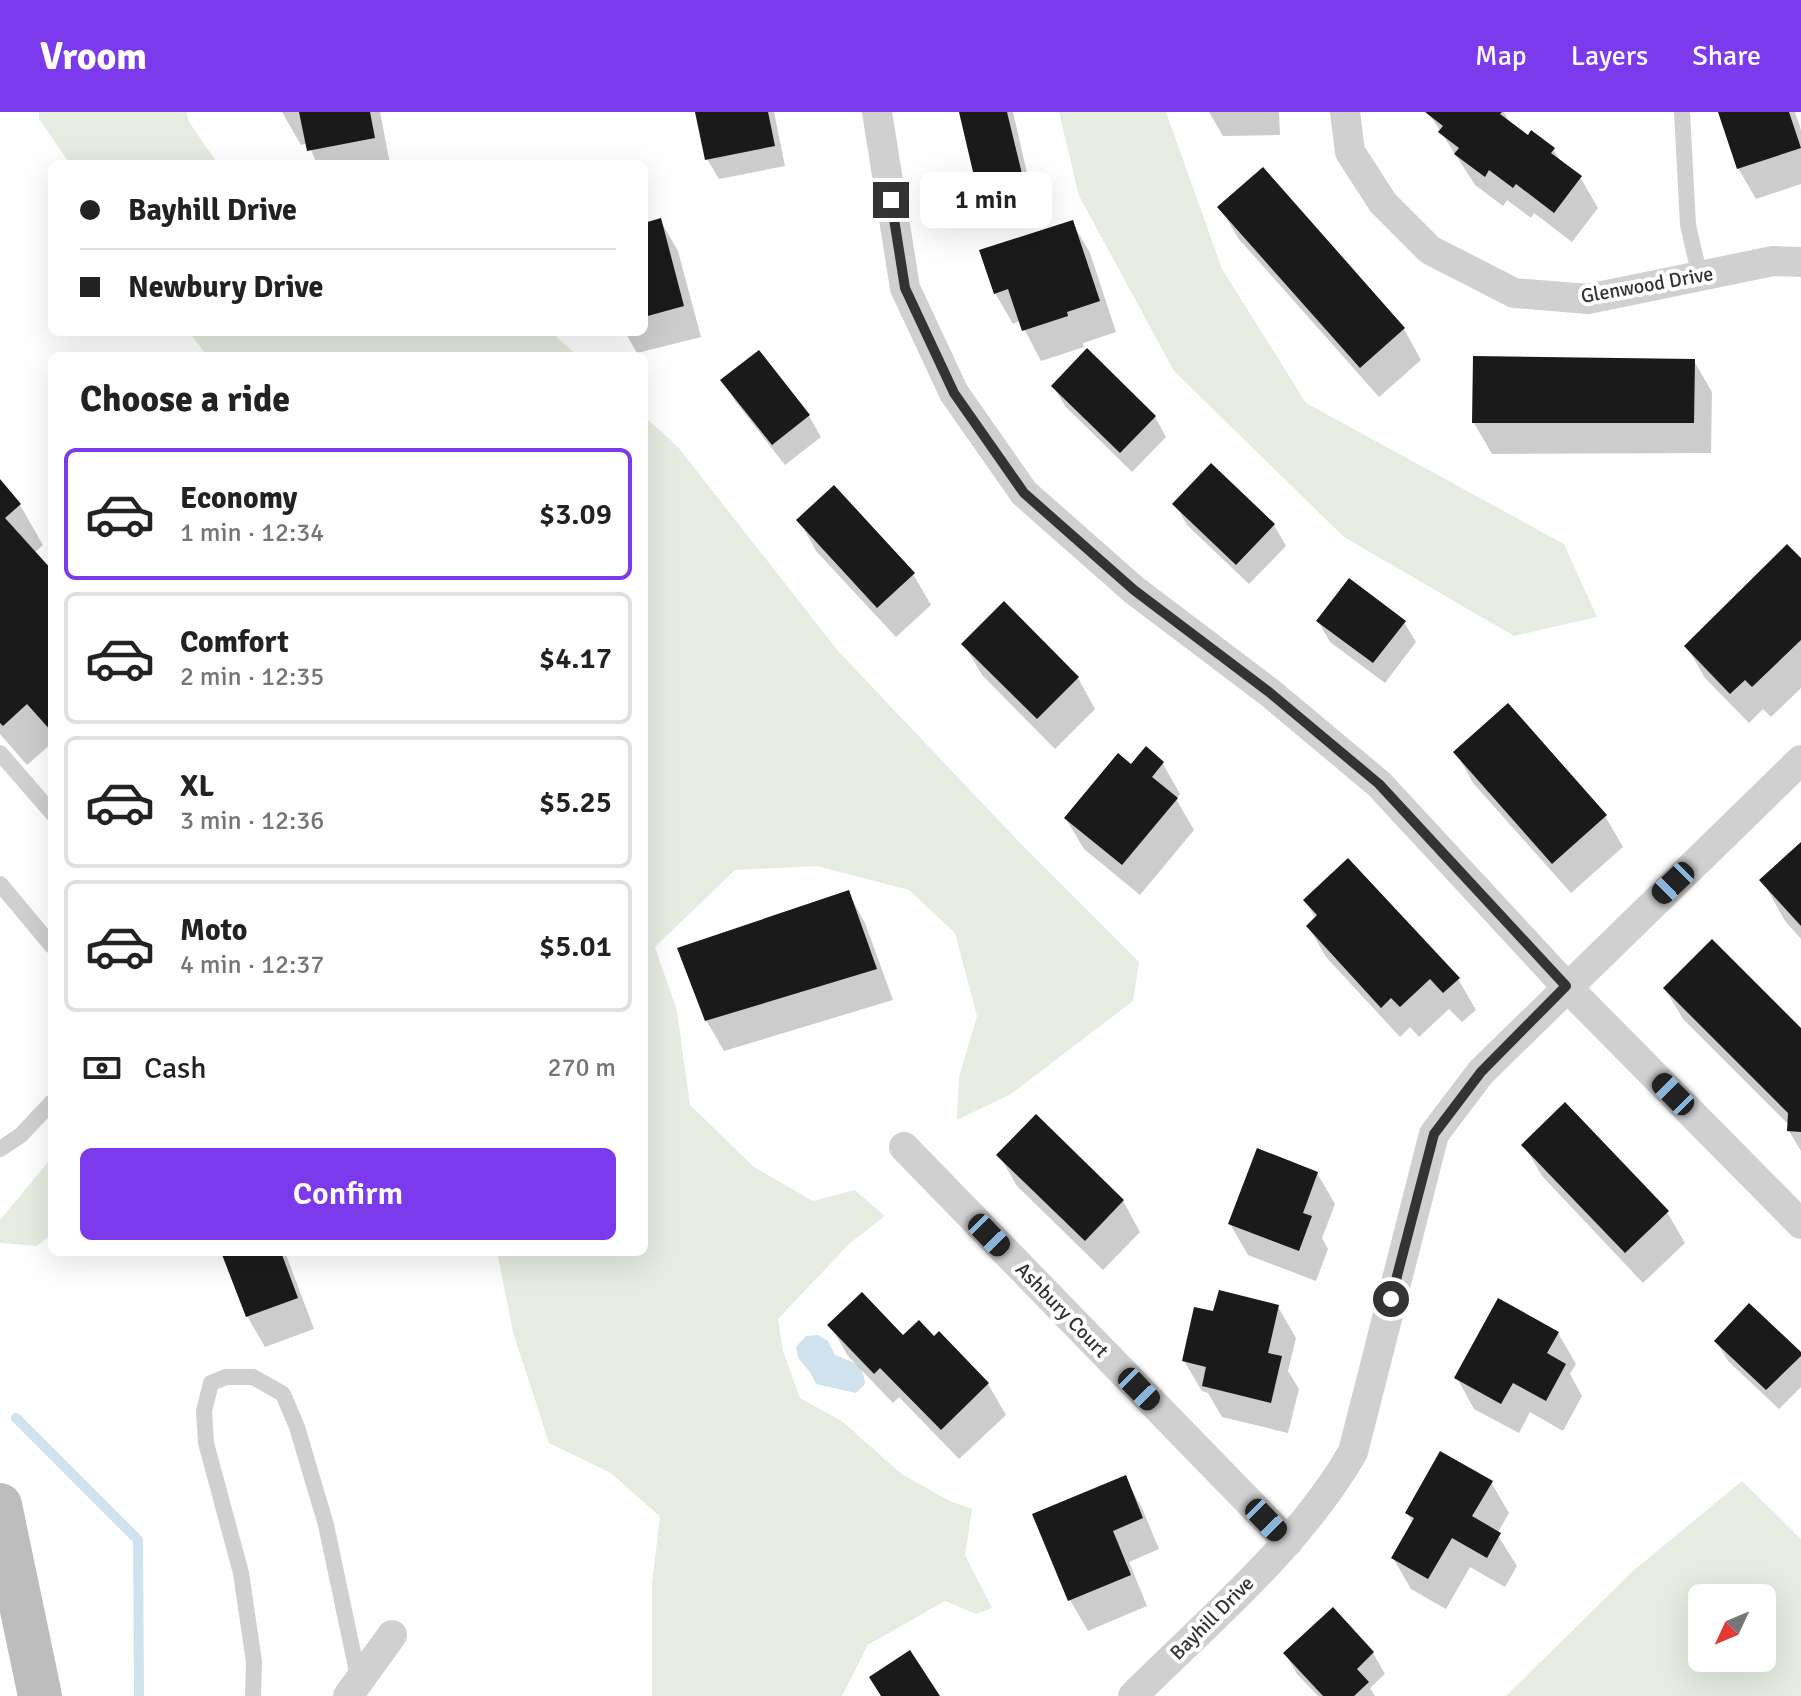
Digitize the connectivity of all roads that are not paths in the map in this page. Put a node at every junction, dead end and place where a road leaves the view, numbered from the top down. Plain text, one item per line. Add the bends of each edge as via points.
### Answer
1 (877, 112) edge
2 (1345, 112) edge
3 (1682, 112) edge
4 (1801, 262) edge
5 (1700, 277) junction
6 (0, 753) edge
7 (1801, 760) edge
8 (48, 808) edge
9 (0, 884) edge
10 (48, 941) edge
11 (1566, 986) junction
12 (48, 1106) edge
13 (904, 1147) dead end
14 (0, 1149) edge
15 (1801, 1224) edge
16 (0, 1505) edge
17 (1288, 1542) junction
18 (392, 1635) dead end
19 (354, 1688) edge
20 (40, 1696) edge
21 (253, 1696) edge
22 (1133, 1696) edge

1 - 11 street via 905,288 954,393 1024,493 1134,590 1379,784
2 - 5 street, Glenwood Drive via 1350,152 1383,203 1430,250 1514,293 1588,299
3 - 5 lane via 1688,225
4 - 5 street, Glenwood Drive via 1773,261
6 - 8 lane
7 - 11 street, Bayhill Drive
9 - 10 lane
11 - 15 street
11 - 17 street, Bayhill Drive via 1481,1072 1434,1134 1353,1452
12 - 14 lane
13 - 17 street, Ashbury Court
16 - 20 street
17 - 22 street, Bayhill Drive
18 - 19 street
19 - 21 lane via 326,1525 297,1427 283,1394 253,1377 226,1377 211,1383 204,1411 206,1443 241,1573 254,1662

